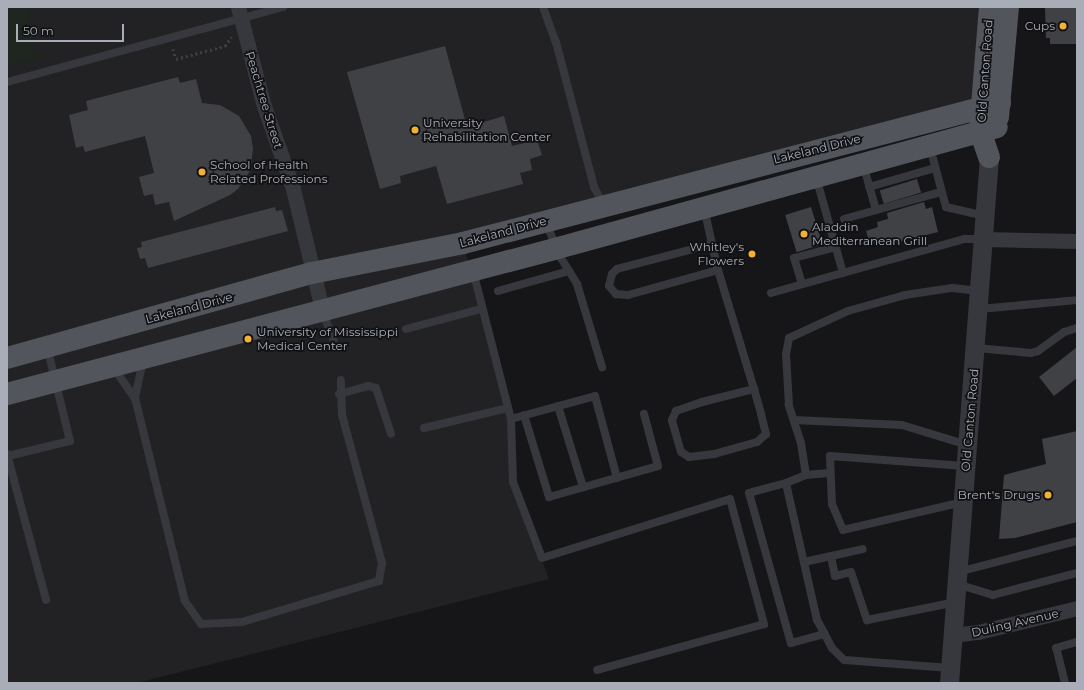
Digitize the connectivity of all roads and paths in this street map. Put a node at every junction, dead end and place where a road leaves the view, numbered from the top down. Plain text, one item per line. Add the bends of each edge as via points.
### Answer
1 (283, 7) edge
2 (543, 7) edge
3 (990, 7) edge
4 (1008, 7) edge
5 (239, 12) edge
6 (7, 82) edge
7 (990, 105) junction
8 (988, 129) junction
9 (929, 144) junction
10 (989, 157) joint
11 (863, 163) junction
12 (935, 168) junction
13 (816, 176) junction
14 (869, 187) junction
15 (941, 192) junction
16 (603, 204) junction
17 (704, 207) junction
18 (876, 210) junction
19 (986, 216) junction
20 (844, 219) dead end
21 (545, 221) junction
22 (985, 239) junction
23 (1077, 241) edge
24 (712, 244) junction
25 (836, 247) junction
26 (558, 248) junction
27 (472, 270) junction
28 (718, 270) junction
29 (569, 271) junction
30 (312, 273) junction
31 (843, 273) junction
32 (802, 284) junction
33 (498, 292) dead end
34 (771, 293) dead end
35 (980, 300) junction
36 (1077, 300) edge
37 (322, 309) junction
38 (481, 309) junction
39 (1077, 328) edge
40 (406, 329) dead end
41 (334, 340) dead end
42 (47, 347) junction
43 (976, 348) junction
44 (7, 358) edge
45 (144, 358) junction
46 (113, 367) junction
47 (602, 367) dead end
48 (341, 380) dead end
49 (56, 382) junction
50 (754, 389) junction
51 (7, 394) edge
52 (339, 394) junction
53 (135, 398) junction
54 (558, 406) junction
55 (508, 408) junction
56 (644, 414) dead end
57 (524, 415) junction
58 (511, 419) junction
59 (794, 420) junction
60 (424, 428) dead end
61 (390, 434) dead end
62 (968, 445) junction
63 (7, 455) edge
64 (966, 466) junction
65 (829, 473) junction
66 (806, 475) junction
67 (617, 478) junction
68 (786, 483) junction
69 (583, 487) junction
70 (963, 502) junction
71 (1077, 541) edge
72 (862, 549) dead end
73 (831, 556) junction
74 (804, 562) junction
75 (1077, 573) edge
76 (957, 586) junction
77 (46, 600) dead end
78 (1077, 608) edge
79 (824, 634) junction
80 (952, 635) junction
81 (1077, 642) edge
82 (597, 670) dead end
83 (950, 676) edge
84 (1065, 683) edge

1 - 5 lane
2 - 16 lane via 556,42 594,187
3 - 7 main road, Old Canton Road
4 - 7 main road, Old Canton Road
5 - 6 lane
5 - 30 street, Peachtree Street via 264,106 293,189
7 - 8 main road, Old Canton Road
7 - 16 main road, Lakeland Drive
8 - 9 main road, Lakeland Drive
8 - 10 main road, Old Canton Road
9 - 11 main road, Lakeland Drive
9 - 12 lane
10 - 19 street, Old Canton Road
11 - 13 main road, Lakeland Drive
11 - 14 lane
12 - 14 lane via 912,177
12 - 15 lane
13 - 17 main road, Lakeland Drive
13 - 25 lane
14 - 18 lane
15 - 18 lane via 897,202
15 - 19 lane via 946,208
16 - 21 main road, Lakeland Drive
17 - 24 lane
17 - 26 main road, Lakeland Drive
18 - 20 lane
19 - 22 street, Old Canton Road
21 - 26 lane
21 - 30 main road, Lakeland Drive via 463,243
22 - 23 street
22 - 31 lane via 965,239
22 - 35 street, Old Canton Road
24 - 28 lane
24 - 28 lane via 617,269 612,274 609,286 616,294 628,295
25 - 31 lane
25 - 32 lane via 794,258
26 - 27 main road, Lakeland Drive
26 - 29 lane
27 - 37 main road, Lakeland Drive
27 - 38 lane
28 - 50 lane
29 - 33 lane
29 - 47 lane via 582,297
30 - 37 street, Peachtree Street
30 - 42 main road, Lakeland Drive
31 - 32 lane
32 - 34 lane
35 - 36 lane
35 - 43 street, Old Canton Road
35 - 59 lane via 952,288 905,295 848,312 789,338 786,354 789,405
37 - 41 lane
37 - 45 main road, Lakeland Drive
38 - 40 lane
38 - 55 lane
39 - 43 lane via 1064,332 1038,351
42 - 44 main road, Lakeland Drive
42 - 49 lane
43 - 62 street, Old Canton Road
45 - 46 main road, Lakeland Drive
45 - 53 lane
46 - 49 main road, Lakeland Drive
46 - 53 lane
48 - 52 lane
49 - 51 main road, Lakeland Drive
49 - 63 lane via 70,441
50 - 50 lane via 766,434 757,442 714,454 689,457 681,452 672,420 676,411
52 - 53 lane via 342,415 382,563 379,581 242,622 201,624 185,601
52 - 61 lane via 368,386 376,388
54 - 57 lane
54 - 67 lane via 595,396
54 - 69 lane
55 - 58 lane
55 - 60 lane
56 - 67 lane via 658,466
57 - 58 lane
57 - 69 lane via 549,497
58 - 82 lane via 510,444 514,482 542,558 730,499 764,624
59 - 62 lane via 902,425
59 - 66 lane
62 - 64 street, Old Canton Road
63 - 77 lane
64 - 65 lane via 830,456
64 - 70 street, Old Canton Road
65 - 66 lane
65 - 70 lane via 832,504 842,530
66 - 68 lane
67 - 69 lane
68 - 74 lane
68 - 79 lane via 749,493 791,643
70 - 76 street, Old Canton Road
71 - 76 lane
72 - 73 lane
73 - 74 lane
73 - 76 lane via 835,576 851,572 867,620
74 - 79 lane via 817,620
75 - 76 lane via 993,595
76 - 80 street, Old Canton Road
78 - 80 street, Duling Avenue via 978,632
79 - 83 lane via 832,648 844,660
80 - 83 street, Old Canton Road
81 - 84 lane via 1056,648

